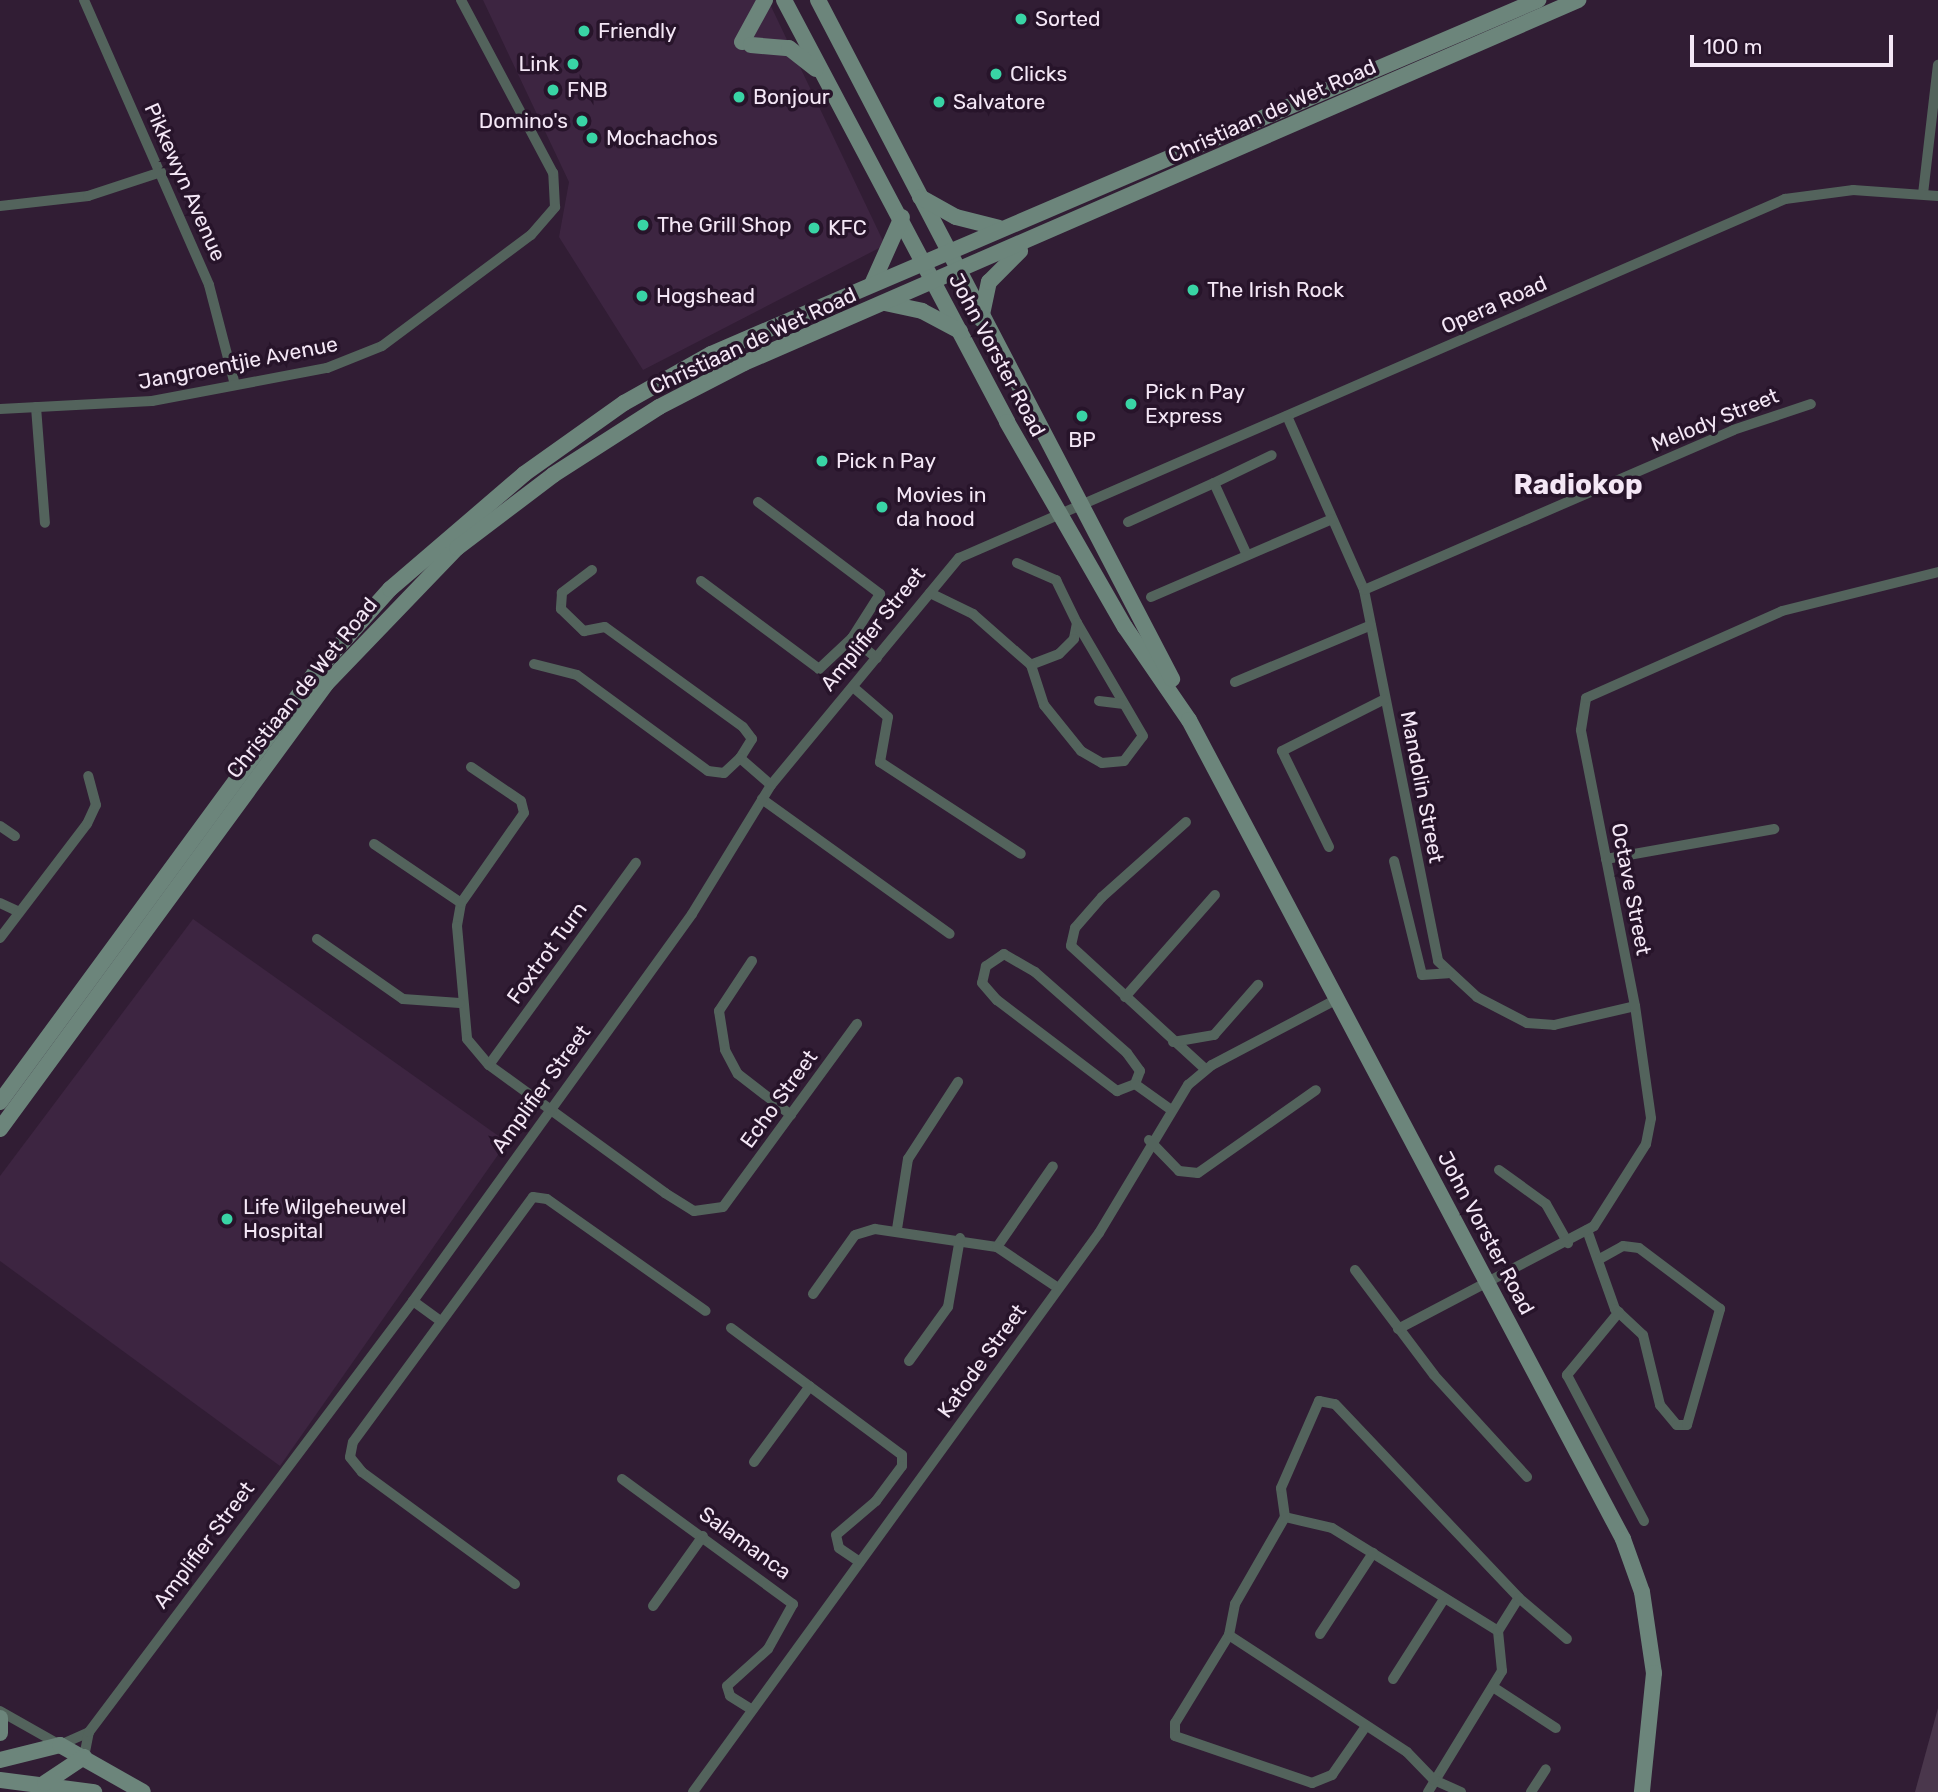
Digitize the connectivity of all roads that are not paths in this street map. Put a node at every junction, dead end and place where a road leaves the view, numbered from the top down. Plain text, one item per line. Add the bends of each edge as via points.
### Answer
1 (83, 0) edge
2 (461, 0) edge
3 (765, 0) edge
4 (785, 0) edge
5 (818, 0) edge
6 (1538, 0) edge
7 (1578, 0) edge
8 (1938, 65) edge
9 (830, 84) junction
10 (161, 172) junction
11 (1923, 194) junction
12 (918, 196) junction
13 (1938, 196) edge
14 (0, 206) edge
15 (902, 217) junction
16 (999, 228) junction
17 (1038, 236) junction
18 (946, 251) junction
19 (924, 261) junction
20 (956, 272) junction
21 (934, 281) junction
22 (873, 282) junction
23 (885, 303) junction
24 (981, 319) junction
25 (960, 331) junction
26 (235, 385) junction
27 (1811, 404) dead end
28 (36, 407) junction
29 (0, 409) edge
30 (1286, 416) junction
31 (1272, 455) dead end
32 (1213, 483) junction
33 (758, 502) dead end
34 (1077, 504) junction
35 (1058, 512) junction
36 (1332, 519) junction
37 (45, 523) dead end
38 (1128, 523) dead end
39 (1247, 555) junction
40 (1017, 563) dead end
41 (593, 570) dead end
42 (1938, 572) edge
43 (701, 581) dead end
44 (1364, 590) junction
45 (930, 593) junction
46 (1151, 597) dead end
47 (1077, 623) junction
48 (1371, 625) junction
49 (852, 638) junction
50 (877, 658) junction
51 (534, 664) dead end
52 (1031, 665) junction
53 (1235, 682) dead end
54 (853, 687) junction
55 (1385, 699) junction
56 (1098, 701) dead end
57 (1124, 704) junction
58 (1189, 719) junction
59 (740, 758) junction
60 (471, 768) dead end
61 (88, 776) dead end
62 (771, 785) junction
63 (762, 799) junction
64 (1186, 822) dead end
65 (0, 826) edge
66 (1774, 829) dead end
67 (15, 836) dead end
68 (374, 844) dead end
69 (1329, 847) dead end
70 (1020, 854) dead end
71 (1606, 859) junction
72 (1394, 861) dead end
73 (636, 863) dead end
74 (1215, 895) dead end
75 (0, 903) edge
76 (461, 903) junction
77 (19, 912) junction
78 (950, 934) dead end
79 (0, 938) edge
80 (317, 939) dead end
81 (752, 961) dead end
82 (1448, 973) junction
83 (1258, 985) dead end
84 (1125, 997) junction
85 (1337, 999) junction
86 (460, 1003) junction
87 (1635, 1006) junction
88 (857, 1024) dead end
89 (1173, 1042) junction
90 (489, 1065) junction
91 (1205, 1069) junction
92 (958, 1082) dead end
93 (1135, 1084) junction
94 (1316, 1090) dead end
95 (0, 1101) edge
96 (1170, 1109) junction
97 (551, 1110) junction
98 (791, 1115) junction
99 (0, 1129) edge
100 (1149, 1140) junction
101 (1053, 1166) dead end
102 (1499, 1170) dead end
103 (897, 1229) junction
104 (1587, 1230) junction
105 (960, 1238) junction
106 (1568, 1243) junction
107 (997, 1247) junction
108 (1600, 1259) junction
109 (1355, 1270) dead end
110 (1488, 1282) junction
111 (1058, 1288) junction
112 (813, 1294) dead end
113 (413, 1301) junction
114 (706, 1311) dead end
115 (1619, 1312) junction
116 (442, 1321) junction
117 (730, 1328) dead end
118 (1398, 1329) junction
119 (909, 1361) dead end
120 (810, 1386) junction
121 (754, 1462) dead end
122 (1527, 1477) dead end
123 (622, 1479) dead end
124 (1285, 1517) junction
125 (1644, 1521) dead end
126 (703, 1536) junction
127 (1373, 1553) junction
128 (860, 1562) junction
129 (515, 1584) dead end
130 (1519, 1598) junction
131 (1444, 1599) junction
132 (653, 1606) dead end
133 (1498, 1631) junction
134 (1320, 1633) dead end
135 (1228, 1635) junction
136 (1567, 1639) dead end
137 (1393, 1679) dead end
138 (1493, 1687) junction
139 (752, 1710) junction
140 (0, 1711) edge
141 (0, 1718) edge
142 (1366, 1726) junction
143 (1556, 1728) dead end
144 (89, 1732) junction
145 (0, 1733) edge
146 (60, 1745) junction
147 (84, 1757) junction
148 (0, 1760) edge
149 (1546, 1769) dead end
150 (0, 1780) edge
151 (1434, 1780) junction
152 (46, 1783) junction
153 (94, 1792) edge
154 (143, 1792) edge
155 (692, 1792) edge
156 (1427, 1792) edge
157 (1461, 1792) edge
158 (1531, 1792) edge
159 (1642, 1792) edge

1 - 10 street, Pikkewyn Avenue
2 - 26 street, Jangroentjie Avenue via 553,173 555,206 531,235 382,346 327,368
3 - 9 main road via 746,44 789,48
4 - 9 main road, John Vorster Road
5 - 12 main road, John Vorster Road
6 - 16 main road, Christiaan de Wet Road
7 - 17 main road, Christiaan de Wet Road
8 - 11 street
9 - 15 main road, John Vorster Road
10 - 14 street via 88,196
10 - 26 street, Pikkewyn Avenue via 209,285
11 - 13 street, Opera Road
11 - 30 street, Opera Road via 1853,190 1785,200
12 - 16 main road via 956,217
12 - 18 main road, John Vorster Road
15 - 19 main road, John Vorster Road
15 - 22 main road
16 - 18 main road, Christiaan de Wet Road
17 - 20 main road, Christiaan de Wet Road
17 - 24 main road via 994,274
18 - 19 main road, Christiaan de Wet Road
18 - 20 main road, John Vorster Road
19 - 21 main road, John Vorster Road
19 - 22 main road, Christiaan de Wet Road
20 - 21 main road, Christiaan de Wet Road
20 - 24 main road, John Vorster Road
21 - 23 main road, Christiaan de Wet Road
21 - 25 main road, John Vorster Road
22 - 95 main road, Christiaan de Wet Road via 664,378 524,474 440,542 299,692
23 - 25 main road via 922,311
23 - 99 main road, Christiaan de Wet Road via 659,407 503,511 418,585 296,722
24 - 34 main road, John Vorster Road
25 - 35 main road, John Vorster Road
26 - 28 street, Jangroentjie Avenue via 152,401
27 - 44 street, Melody Street via 1732,430
28 - 29 street, Jangroentjie Avenue
28 - 37 street
30 - 34 street, Opera Road
30 - 36 street, Mandolin Street
31 - 32 street
32 - 38 street
32 - 39 street
33 - 49 street via 880,594
34 - 35 street, Amplifier Street
34 - 58 main road, John Vorster Road
35 - 45 street, Amplifier Street via 965,554
35 - 58 main road, John Vorster Road
36 - 39 street
36 - 44 street, Mandolin Street
39 - 46 street
40 - 47 street via 1056,580
41 - 59 street via 562,593 561,609 584,631 606,627 743,727 752,739
42 - 71 street, Octave Street via 1782,611 1591,695 1580,722
43 - 49 street via 819,669
44 - 48 street, Mandolin Street
45 - 50 street, Amplifier Street
45 - 52 street via 973,614
47 - 52 street via 1074,639 1059,654
47 - 57 street
48 - 53 street
48 - 55 street, Mandolin Street
49 - 50 street
50 - 54 street, Amplifier Street
51 - 59 street via 577,675 708,771 724,773
52 - 57 street via 1048,712 1081,751 1102,763 1124,761 1143,741
54 - 62 street, Amplifier Street
54 - 70 street via 888,717 880,762
55 - 69 street via 1282,751
55 - 82 street, Mandolin Street via 1432,945
56 - 57 street
58 - 85 main road, John Vorster Road
59 - 62 street
60 - 76 street via 521,801 524,813
61 - 77 street via 93,814
62 - 63 street, Amplifier Street
63 - 78 street
63 - 97 street, Amplifier Street via 692,914
64 - 84 street via 1128,869 1071,939 1085,964
65 - 67 street
66 - 71 street
68 - 76 street
71 - 87 street, Octave Street
72 - 82 street via 1422,975
73 - 90 street, Foxtrot Turn
74 - 84 street
75 - 77 street
76 - 86 street
77 - 79 street
80 - 86 street via 403,999
81 - 98 street via 719,1011 724,1050 738,1074
82 - 87 street, Mandolin Street via 1495,1009 1535,1024
83 - 89 street via 1214,1035
84 - 89 street
85 - 91 street, Katode Street
85 - 110 main road, John Vorster Road
86 - 90 street via 467,1039
87 - 104 street, Octave Street via 1650,1132 1613,1203
88 - 98 street, Echo Street
89 - 91 street
90 - 97 street
91 - 96 street, Katode Street
92 - 103 street via 908,1159
93 - 93 street via 1117,1091 998,1000 982,983 986,966 1004,954 1034,972 1127,1053 1140,1071
93 - 96 street
94 - 100 street via 1198,1173 1179,1171
96 - 100 street, Katode Street
97 - 98 street, Echo Street via 694,1211 715,1212 733,1196
97 - 113 street, Amplifier Street
100 - 111 street, Katode Street via 1106,1221
101 - 107 street
102 - 106 street via 1546,1204
103 - 105 street
103 - 112 street via 855,1235
104 - 106 street, Octave Street
104 - 108 street
105 - 107 street
105 - 119 street via 948,1307
106 - 110 street, Octave Street
107 - 111 street
108 - 115 street
108 - 115 street via 1623,1247 1639,1248 1720,1309 1687,1425 1677,1425 1660,1405 1640,1327
109 - 118 street
110 - 118 street, Octave Street
110 - 159 main road, John Vorster Road via 1623,1539 1638,1578 1654,1673
111 - 128 street, Katode Street
113 - 116 street
113 - 144 street, Amplifier Street
114 - 116 street via 538,1196 518,1214
115 - 125 street via 1567,1375
116 - 129 street via 353,1442 350,1457
117 - 120 street
118 - 122 street
120 - 121 street
120 - 128 street via 903,1457 876,1501 849,1518 836,1535 839,1548
123 - 126 street, Salamanca
124 - 127 street via 1323,1524
124 - 130 street via 1281,1489 1317,1404 1326,1399
124 - 135 street via 1235,1604
126 - 132 street
126 - 139 street, Salamanca via 794,1606 768,1649 727,1686 730,1696
127 - 131 street
127 - 134 street
128 - 139 street, Katode Street
130 - 133 street
130 - 136 street
131 - 133 street
131 - 137 street
133 - 138 street via 1505,1662
135 - 142 street
135 - 142 street via 1175,1723 1178,1739 1312,1783 1332,1775
138 - 143 street
138 - 151 street
139 - 155 street, Katode Street
140 - 146 street
141 - 145 main road
142 - 151 street via 1418,1760
144 - 146 street, Amplifier Street
144 - 147 street, Amplifier Street
146 - 147 main road
146 - 148 main road, Amplifier Street
147 - 152 main road
147 - 154 main road
149 - 158 street
150 - 152 main road
151 - 156 street
151 - 157 street
152 - 153 main road

